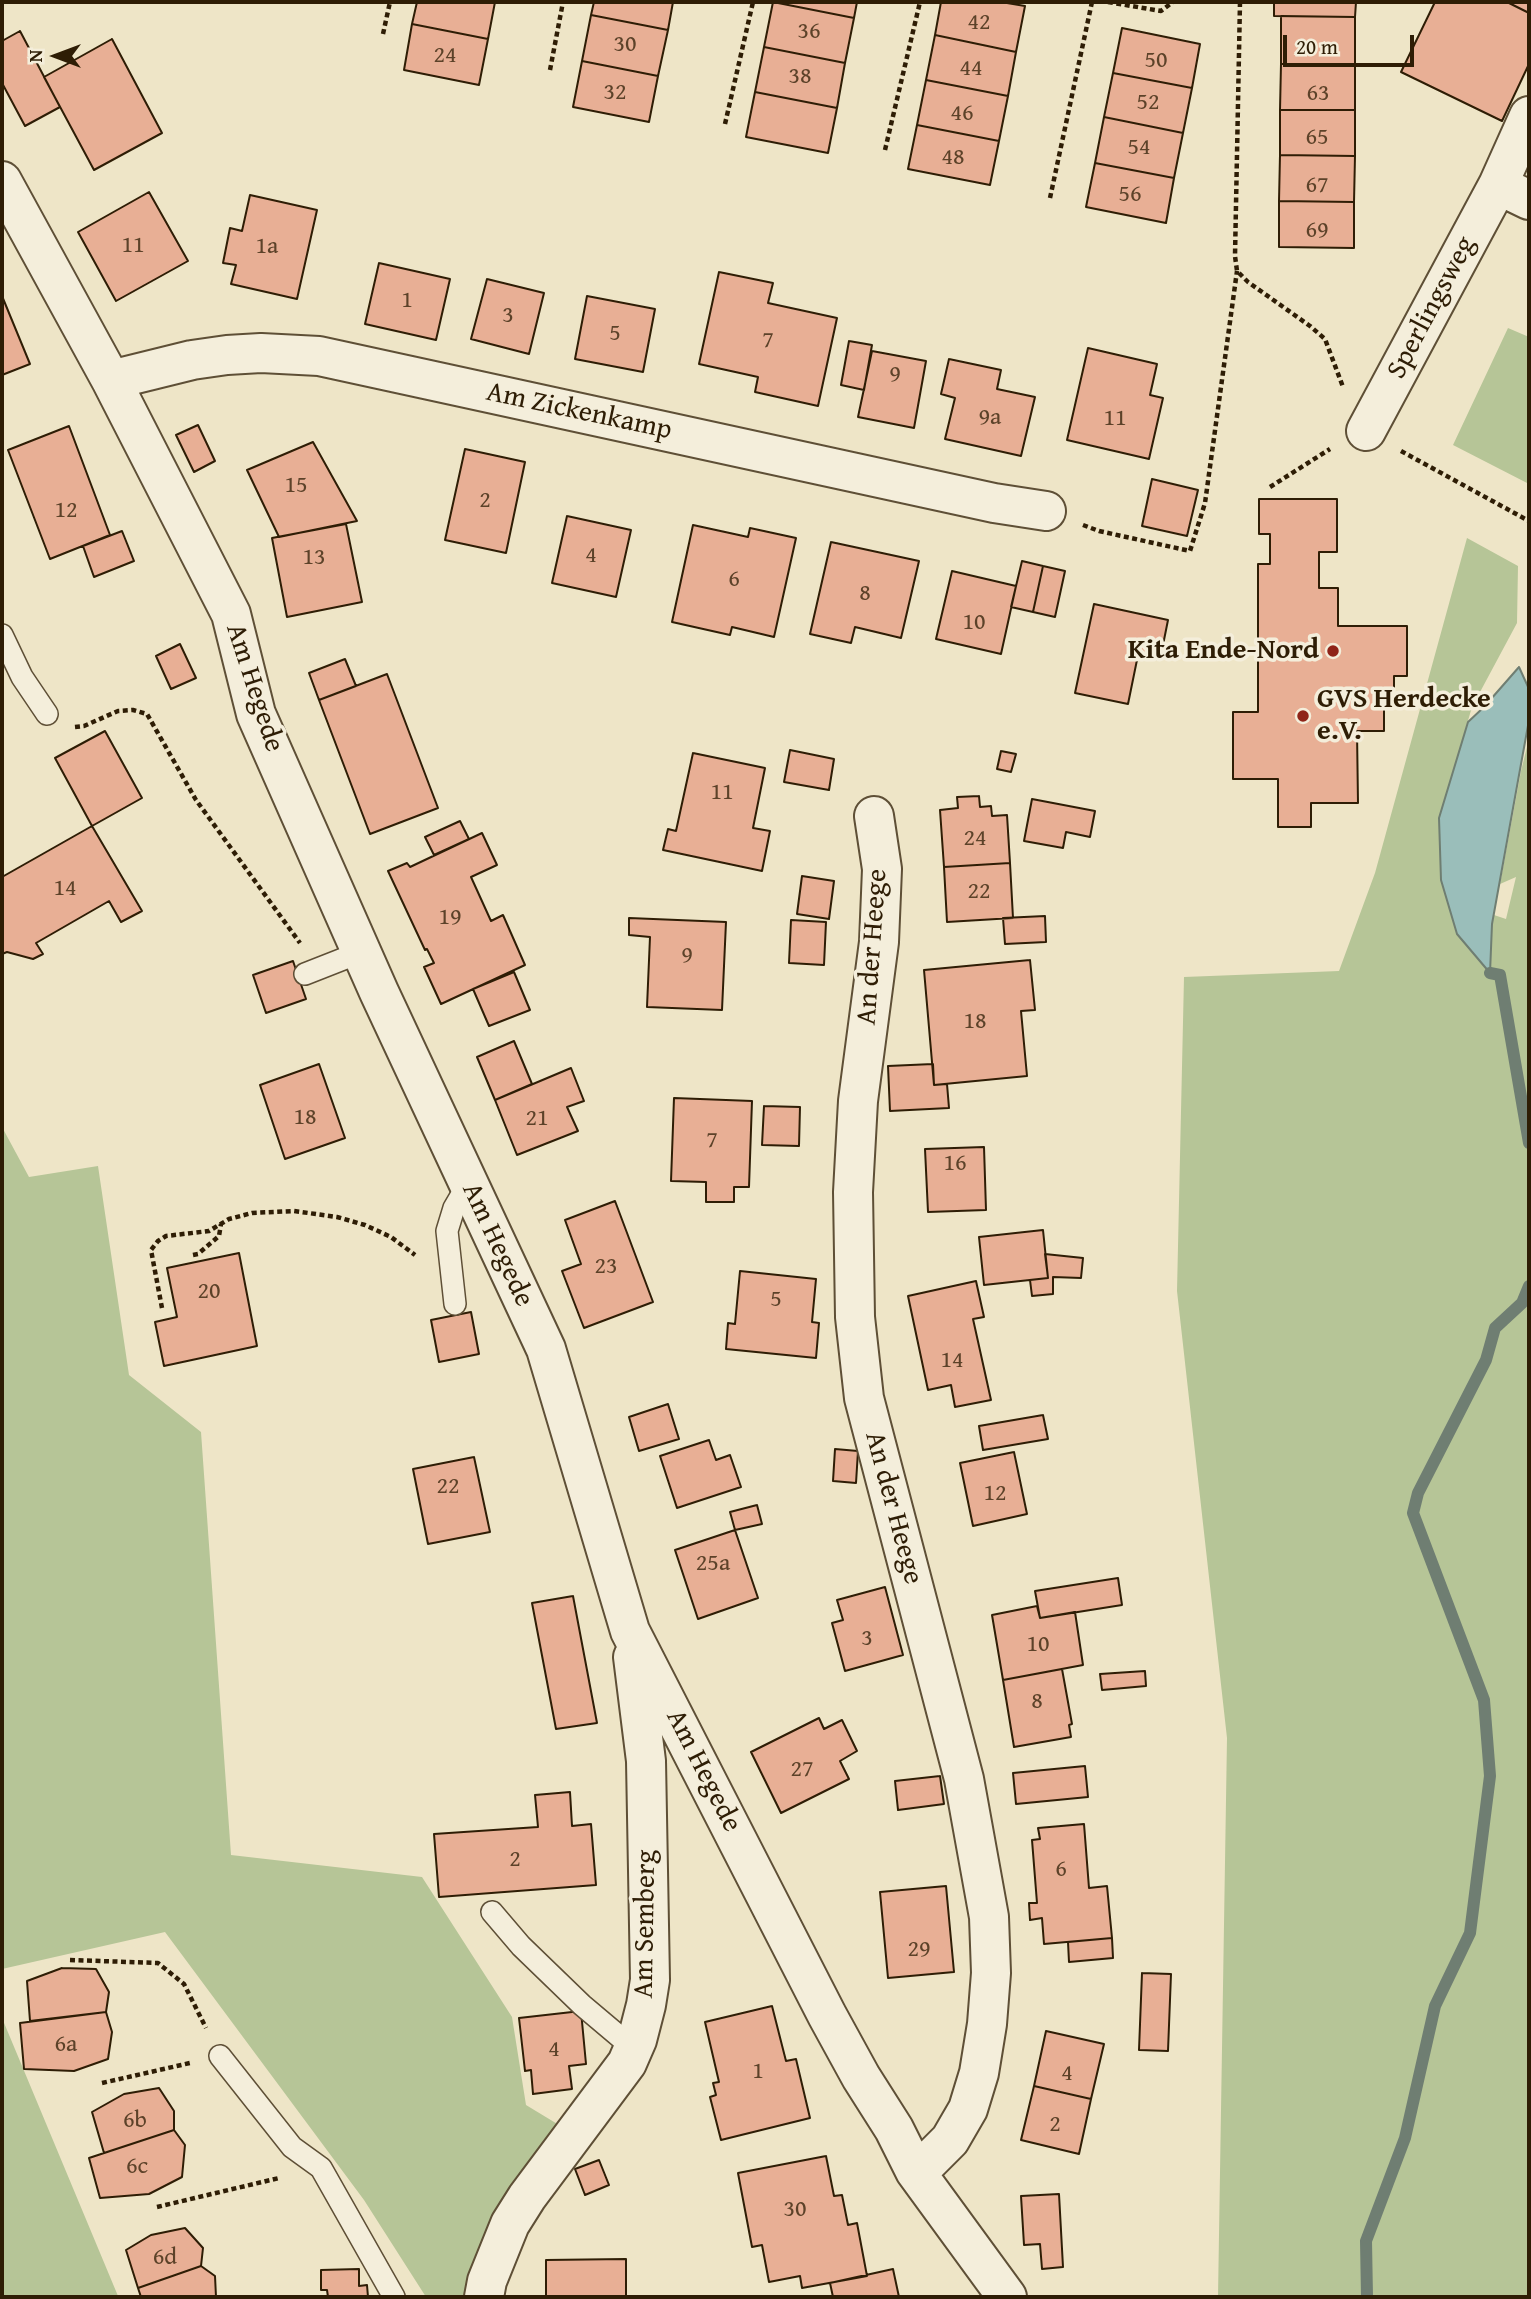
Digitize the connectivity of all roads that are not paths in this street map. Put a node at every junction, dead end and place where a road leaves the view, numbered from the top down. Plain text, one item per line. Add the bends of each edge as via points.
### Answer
1 (1529, 116) edge
2 (2, 181) edge
3 (1514, 192) edge
4 (111, 380) junction
5 (1366, 431) road end
6 (1046, 510) road end
7 (2, 635) edge
8 (47, 714) road end
9 (874, 816) dead end
10 (362, 952) junction
11 (312, 971) road end
12 (468, 1184) junction
13 (455, 1304) dead end
14 (630, 1631) junction
15 (492, 1912) dead end
16 (633, 2048) junction
17 (220, 2056) road end
18 (915, 2171) junction
19 (394, 2297) edge
20 (484, 2297) edge
21 (1007, 2297) edge

1 - 3 street, Sperlingsweg
2 - 4 street, Am Hegede
3 - 5 street, Sperlingsweg
4 - 6 street, Am Zickenkamp via 227,355 318,356 994,503
4 - 10 street, Am Hegede via 230,614 256,714
7 - 8 lane
9 - 18 street, An der Heege via 883,869 853,1192 855,1317 864,1398 964,1779 989,1917 991,1973 979,2073 968,2109 950,2140
10 - 11 lane
10 - 12 street, Am Hegede
12 - 13 lane via 447,1231
12 - 14 street, Am Hegede via 546,1349
14 - 16 street, Am Semberg via 646,1762 650,1980
14 - 18 street, Am Hegede via 827,2015
15 - 16 lane via 582,2005
16 - 20 street, Am Semberg via 627,2063 510,2224
17 - 19 lane via 292,2147 321,2168
18 - 21 street, Am Hegede

